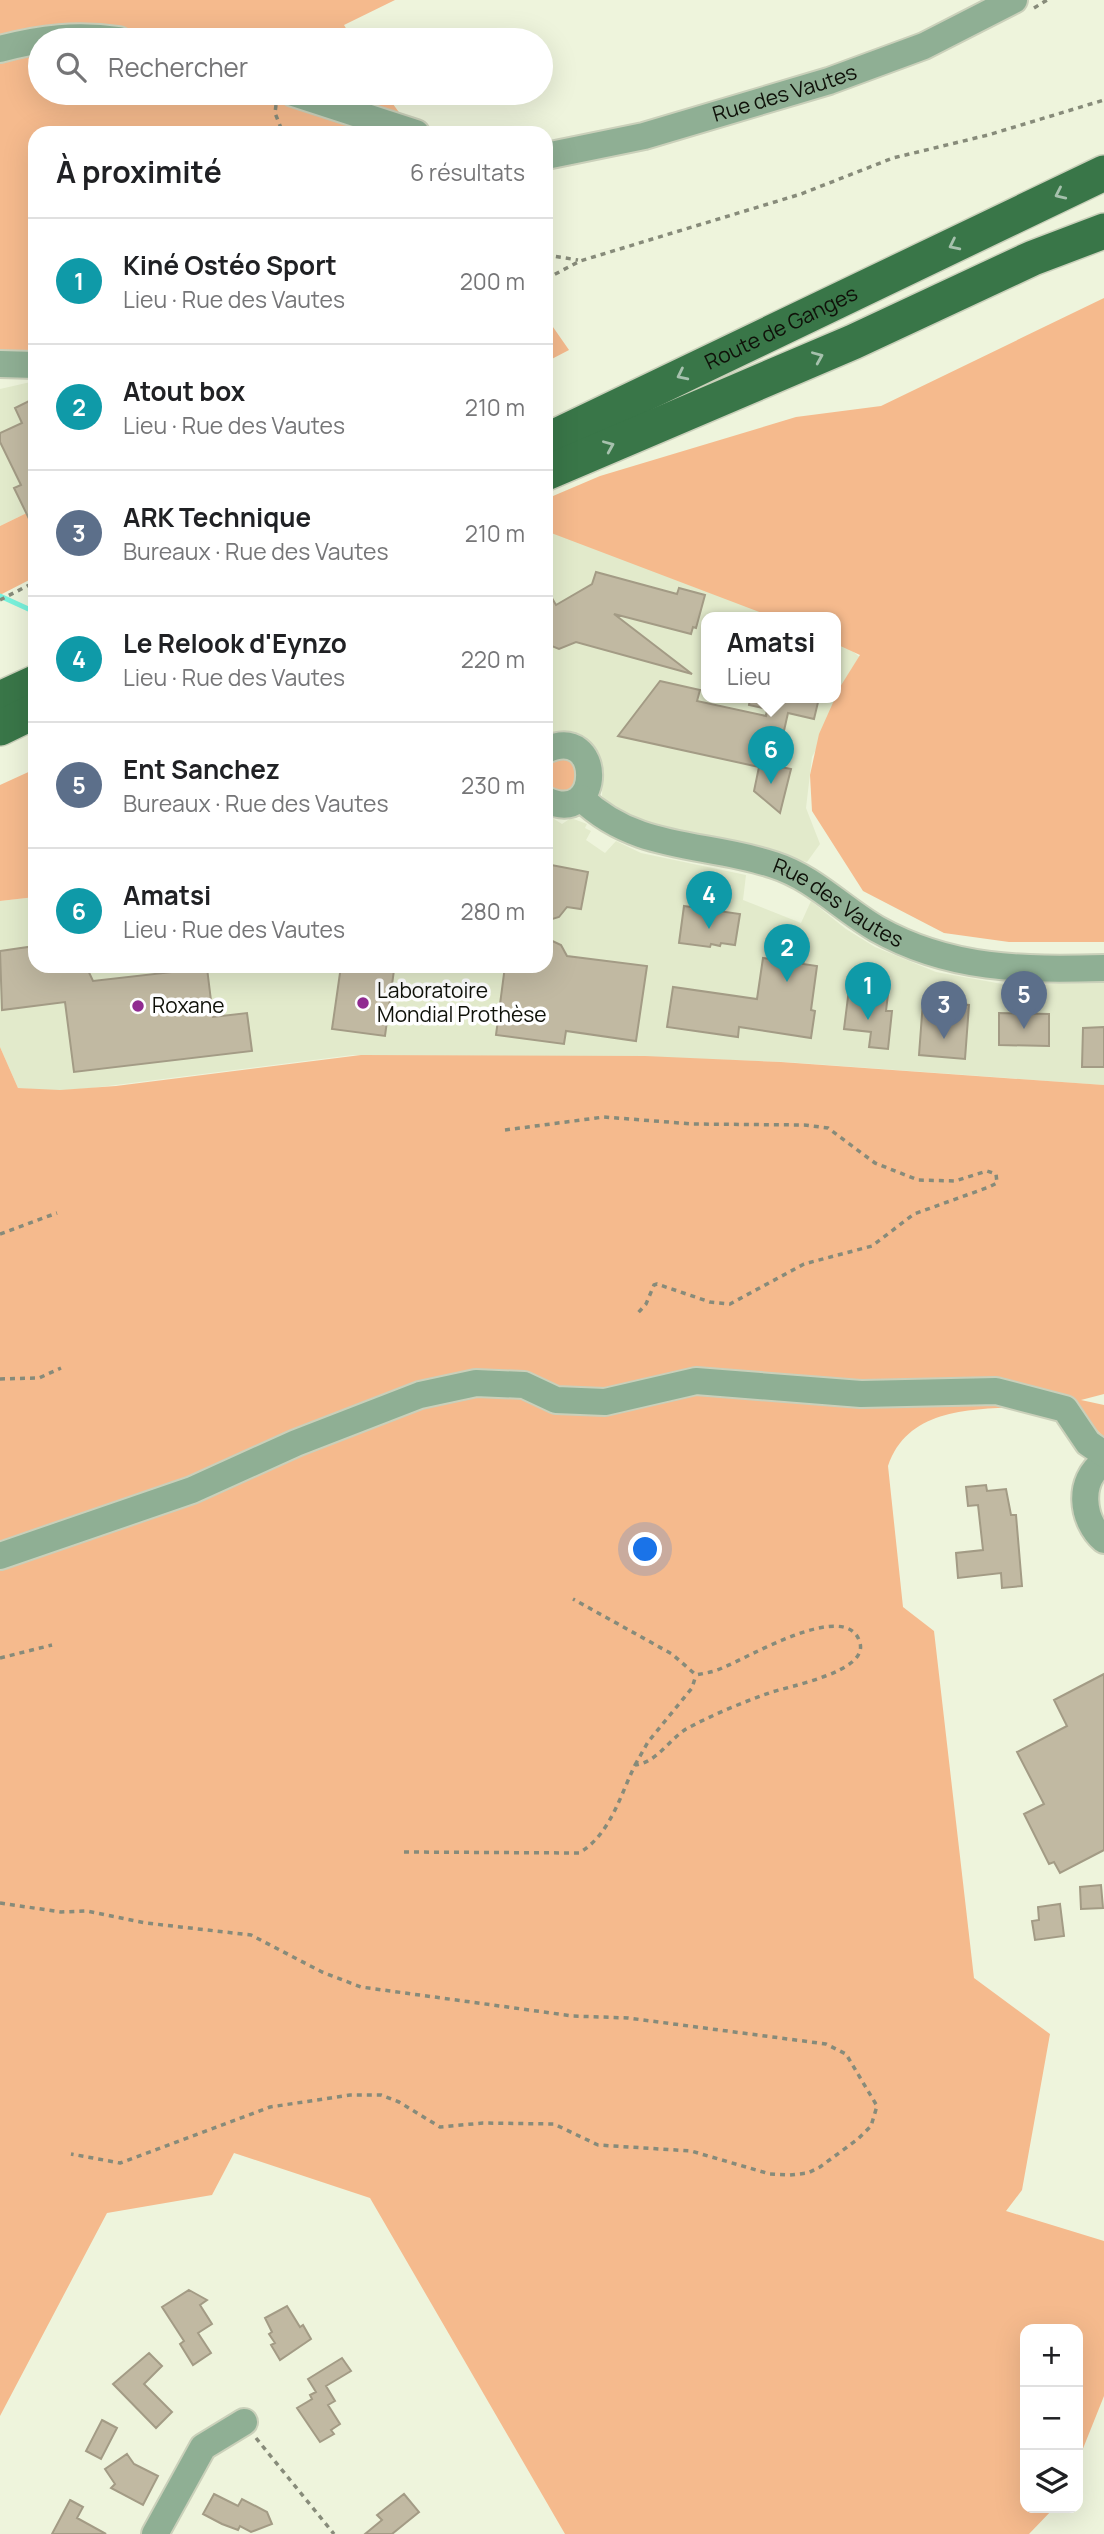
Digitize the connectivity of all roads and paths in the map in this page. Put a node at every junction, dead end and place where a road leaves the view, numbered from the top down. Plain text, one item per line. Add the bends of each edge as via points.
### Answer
1 (1014, 0) edge
2 (28, 42) edge
3 (0, 49) edge
4 (1104, 100) edge
5 (330, 105) edge
6 (275, 113) dead end
7 (280, 126) edge
8 (394, 126) edge
9 (553, 155) edge
10 (1104, 173) edge
11 (1104, 231) edge
12 (1104, 238) edge
13 (553, 255) edge
14 (1033, 258) junction
15 (580, 261) junction
16 (553, 275) edge
17 (553, 438) edge
18 (553, 470) edge
19 (28, 586) edge
20 (0, 600) edge
21 (28, 686) edge
22 (0, 699) edge
23 (28, 714) edge
24 (0, 728) edge
25 (553, 749) edge
26 (581, 797) junction
27 (553, 802) edge
28 (1104, 968) edge
29 (505, 1130) dead end
30 (57, 1213) dead end
31 (0, 1234) edge
32 (637, 1314) dead end
33 (61, 1368) dead end
34 (0, 1379) edge
35 (1104, 1454) edge
36 (1104, 1462) edge
37 (1104, 1540) edge
38 (0, 1556) edge
39 (573, 1599) dead end
40 (52, 1645) dead end
41 (0, 1658) edge
42 (696, 1675) junction
43 (635, 1765) junction
44 (404, 1852) dead end
45 (0, 1903) edge
46 (71, 2154) dead end
47 (244, 2422) joint
48 (155, 2534) edge
49 (334, 2534) edge

1 - 9 street, Rue des Vautes via 924,46 830,81 644,136
2 - 3 street
4 - 15 path via 893,158 801,194
5 - 8 street
6 - 7 path
10 -> 17 main road, Route de Ganges
11 - 14 main road
12 - 14 main road
13 - 15 path
18 -> 14 main road via 853,342
15 - 16 path
19 - 20 path
21 - 22 main road
23 - 24 main road
25 - 26 street via 566,746 585,758 591,778
26 - 27 street via 561,805
26 - 28 street, Rue des Vautes via 639,836 770,863 805,877 853,914 915,948 997,968
29 - 32 path via 604,1117 804,1125 828,1128 875,1163 918,1180 955,1181 986,1171 996,1174 997,1183 914,1214 872,1246 804,1264 738,1301 710,1302 654,1284
30 - 31 path
33 - 34 path via 39,1378
35 - 38 street via 1088,1443 1065,1409 996,1391 861,1394 696,1381 605,1402 556,1400 524,1385 476,1383 421,1395 296,1443 192,1490
36 - 37 street via 1091,1474 1085,1498 1092,1524
39 - 42 path via 664,1649
40 - 41 path
42 - 43 path via 692,1688
42 - 43 path via 831,1625 851,1631 860,1643 856,1661 836,1673 750,1700 678,1735 646,1762
43 - 44 path via 605,1829 579,1853
45 - 46 path via 251,1935 361,1987 826,2044 846,2054 877,2106 871,2126 858,2139 820,2167 790,2175 770,2174 691,2151 598,2145 554,2124 440,2127 381,2095 270,2107 120,2163
47 - 48 street via 203,2447
47 - 49 path

